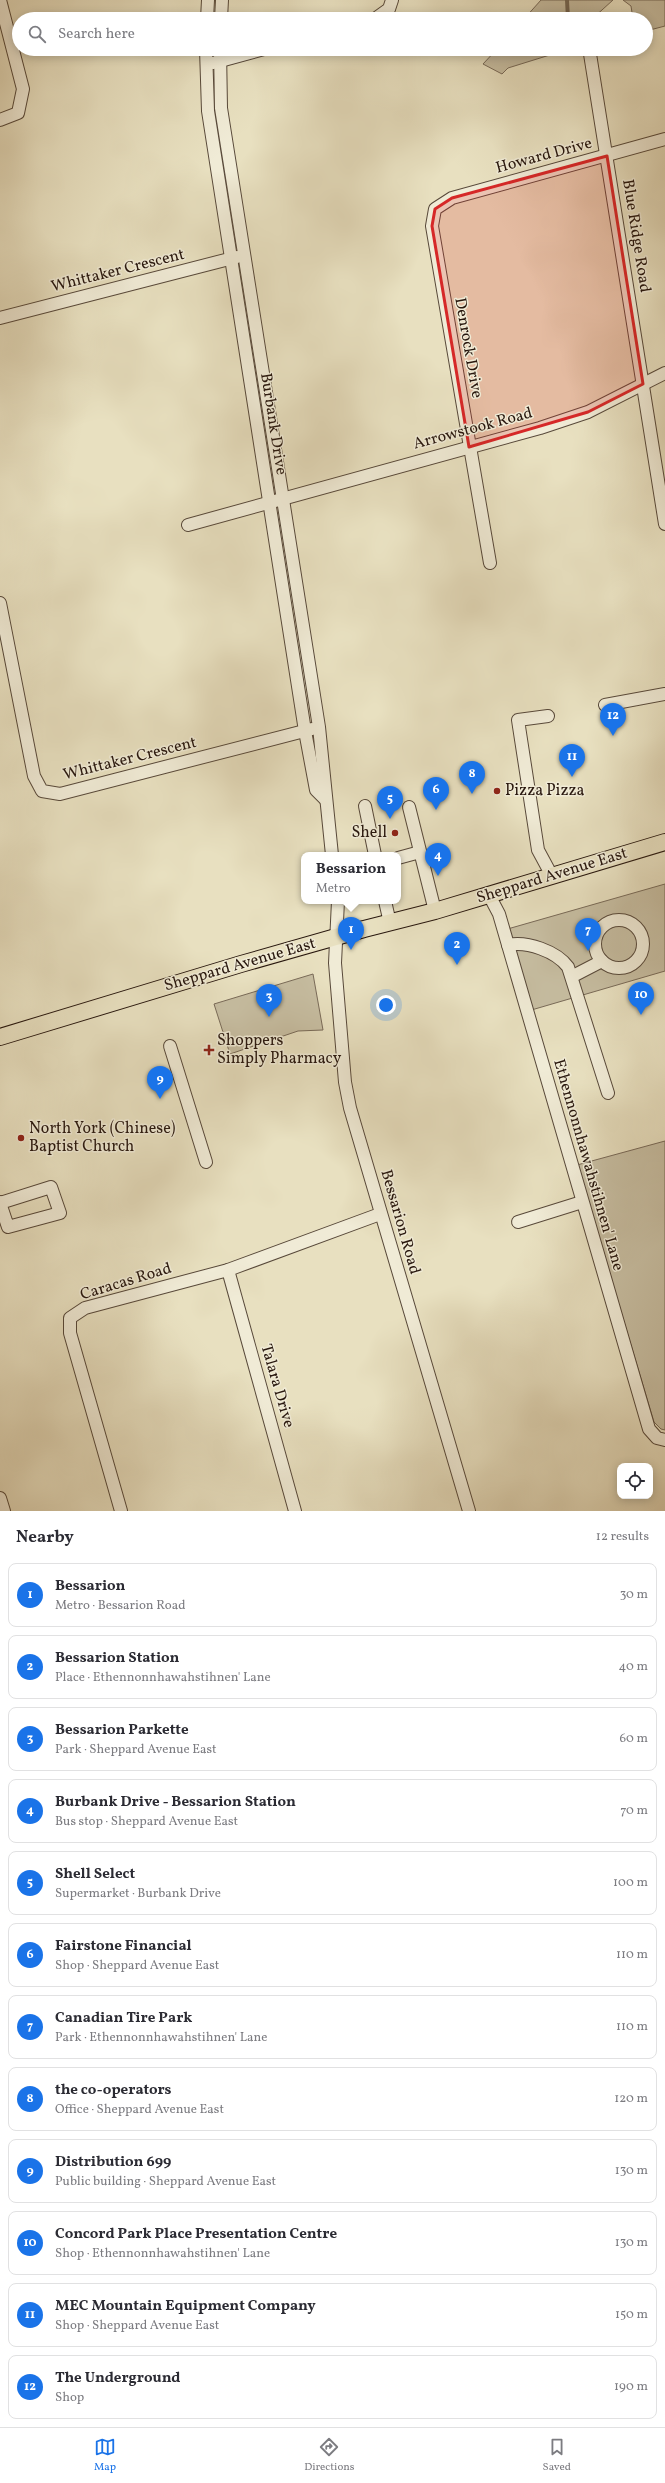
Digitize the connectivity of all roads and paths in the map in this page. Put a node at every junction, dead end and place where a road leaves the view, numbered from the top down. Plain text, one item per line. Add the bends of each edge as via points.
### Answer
1 (0, 0) edge
2 (208, 0) edge
3 (222, 0) edge
4 (392, 0) edge
5 (207, 12) edge
6 (221, 12) edge
7 (385, 12) edge
8 (12, 46) edge
9 (14, 56) edge
10 (206, 56) edge
11 (219, 56) edge
12 (220, 56) edge
13 (590, 56) edge
14 (206, 65) junction
15 (0, 120) edge
16 (665, 139) edge
17 (607, 156) junction
18 (435, 209) joint
19 (244, 256) junction
20 (231, 259) junction
21 (0, 318) edge
22 (665, 373) edge
23 (643, 384) junction
24 (469, 447) junction
25 (283, 498) junction
26 (269, 502) junction
27 (665, 524) edge
28 (188, 525) dead end
29 (490, 563) dead end
30 (0, 603) edge
31 (665, 694) edge
32 (605, 705) dead end
33 (548, 716) dead end
34 (319, 727) junction
35 (305, 731) junction
36 (325, 799) junction
37 (365, 806) dead end
38 (409, 807) dead end
39 (665, 842) edge
40 (332, 852) edge
41 (374, 852) edge
42 (420, 852) junction
43 (401, 857) edge
44 (552, 876) junction
45 (489, 895) junction
46 (338, 904) edge
47 (386, 904) edge
48 (435, 912) junction
49 (390, 923) junction
50 (338, 936) junction
51 (508, 945) junction
52 (602, 961) dead end
53 (573, 976) junction
54 (0, 1037) edge
55 (170, 1046) dead end
56 (608, 1093) dead end
57 (206, 1162) dead end
58 (0, 1202) edge
59 (582, 1202) junction
60 (380, 1214) junction
61 (518, 1222) dead end
62 (228, 1270) junction
63 (663, 1440) edge
64 (0, 1498) edge
65 (4, 1511) edge
66 (121, 1511) edge
67 (295, 1511) edge
68 (469, 1511) edge

1 - 8 street
2 - 5 street
3 - 6 street
4 - 7 street via 389,9
9 - 15 street via 23,89 18,113
10 - 14 street, Burbank Drive
11 - 14 street
12 - 19 street, Burbank Drive via 221,108
13 - 17 street, Blue Ridge Road
14 - 20 street, Burbank Drive via 208,111
16 - 17 street, Howard Drive
17 - 18 street, Howard Drive via 452,198
17 - 23 street, Blue Ridge Road
18 - 24 street, Denrock Drive via 432,226
19 - 20 street, Whittaker Crescent
19 - 25 street, Burbank Drive
20 - 21 street, Whittaker Crescent
20 - 26 street, Burbank Drive
22 - 23 street, Arrowstook Road
23 - 24 street, Arrowstook Road via 588,412
23 - 27 street, Blue Ridge Road
24 - 25 street, Arrowstook Road
24 - 29 street, Denrock Drive
25 - 26 street, Arrowstook Road
25 - 34 street, Burbank Drive
26 - 28 street, Arrowstook Road
26 - 35 street, Burbank Drive
30 - 35 street, Whittaker Crescent via 34,776 42,790 60,794
31 - 32 street
33 - 44 street via 517,715 538,850
34 - 35 street, Whittaker Crescent
34 - 36 street, Burbank Drive
35 - 36 street, Burbank Drive via 316,790
36 - 40 street, Burbank Drive
37 - 41 street
38 - 42 street
39 - 44 main road, Sheppard Avenue East
42 - 43 street
42 - 48 street
44 - 45 main road, Sheppard Avenue East
45 - 48 main road, Sheppard Avenue East
45 - 51 street, Ethennonnhawahstihnen' Lane via 499,914
46 - 50 street
47 - 49 street
48 - 49 main road, Sheppard Avenue East
49 - 50 main road, Sheppard Avenue East
50 - 54 main road, Sheppard Avenue East
50 - 60 street, Bessarion Road via 336,963 344,1082
51 - 53 street via 521,943 548,952 564,961
51 - 59 street, Ethennonnhawahstihnen' Lane
52 - 53 street
53 - 56 street
55 - 57 street
58 - 58 street via 8,1228 60,1213 52,1186
59 - 61 street
59 - 63 street, Ethennonnhawahstihnen' Lane via 649,1429
60 - 62 street, Caracas Road
60 - 68 street, Bessarion Road
62 - 66 street, Caracas Road via 85,1308 70,1318 70,1333
62 - 67 street, Talara Drive
64 - 65 street

